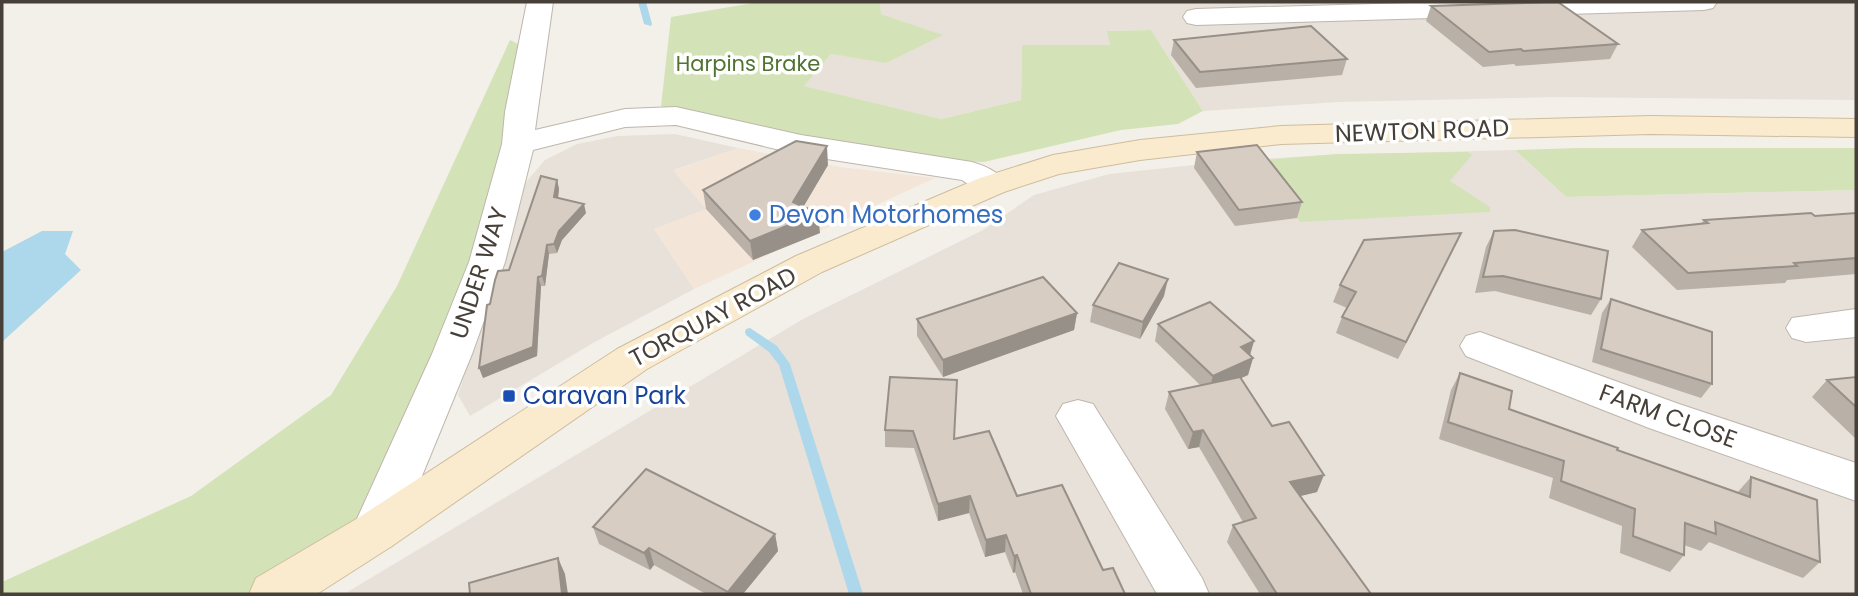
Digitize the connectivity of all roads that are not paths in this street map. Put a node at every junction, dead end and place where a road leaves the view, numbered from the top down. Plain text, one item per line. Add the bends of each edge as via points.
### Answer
1 (540, 2) edge
2 (1704, 2) edge
3 (1196, 17) dead end
4 (1856, 128) edge
5 (518, 144) junction
6 (992, 185) junction
7 (1856, 323) edge
8 (1806, 328) dead end
9 (1480, 346) dead end
10 (1078, 415) dead end
11 (1856, 482) edge
12 (375, 532) junction
13 (274, 594) edge
14 (1184, 594) edge

1 - 5 street, UNDER WAY
2 - 3 street
4 - 6 street, NEWTON ROAD via 1650,125 1281,135 1053,164
5 - 6 street via 625,118 676,116 801,145 972,172
5 - 12 street, UNDER WAY via 487,261
6 - 12 street, TORQUAY ROAD via 810,264 632,359
7 - 8 street
9 - 11 street, FARM CLOSE
10 - 14 street
12 - 13 street, TORQUAY ROAD

